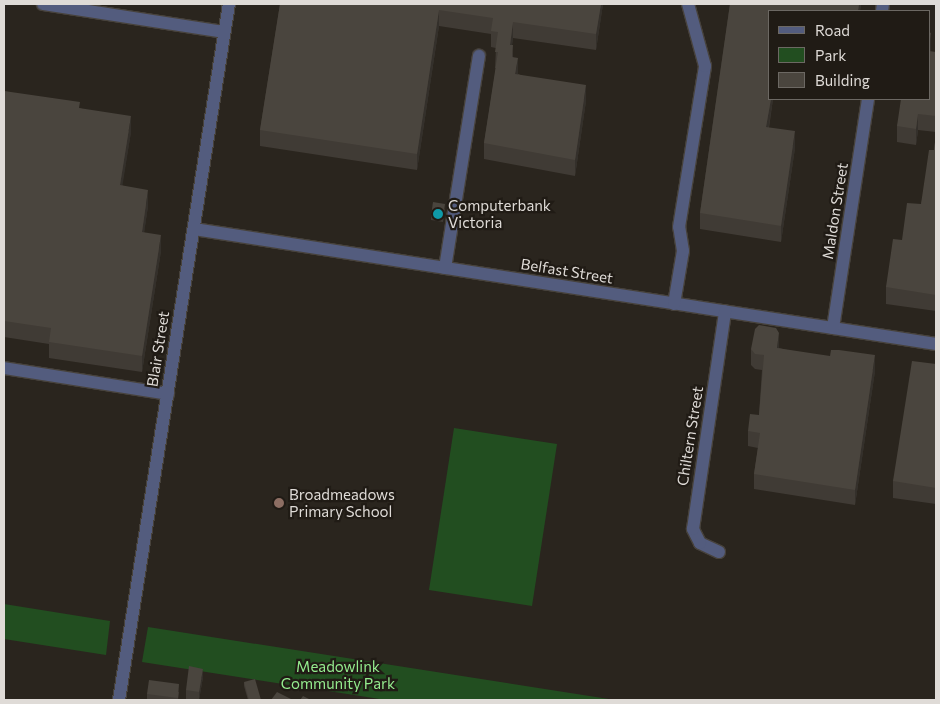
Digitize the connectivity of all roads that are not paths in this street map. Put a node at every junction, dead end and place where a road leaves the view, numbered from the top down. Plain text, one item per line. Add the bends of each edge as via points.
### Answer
1 (43, 4) edge
2 (229, 4) edge
3 (688, 4) edge
4 (224, 32) junction
5 (479, 56) dead end
6 (868, 100) edge
7 (194, 229) junction
8 (445, 268) junction
9 (674, 304) junction
10 (725, 311) junction
11 (833, 328) junction
12 (936, 344) edge
13 (4, 368) edge
14 (168, 394) junction
15 (719, 552) dead end
16 (119, 700) edge

1 - 4 street
2 - 4 street, Blair Street
3 - 9 street via 705,66 679,227 683,251
4 - 7 street, Blair Street
5 - 8 street
6 - 11 street, Maldon Street
7 - 8 street, Belfast Street
7 - 14 street, Blair Street
8 - 9 street, Belfast Street
9 - 10 street, Belfast Street
10 - 11 street, Belfast Street
10 - 15 street, Chiltern Street via 693,529 700,543
11 - 12 street, Belfast Street
13 - 14 street
14 - 16 street, Blair Street

